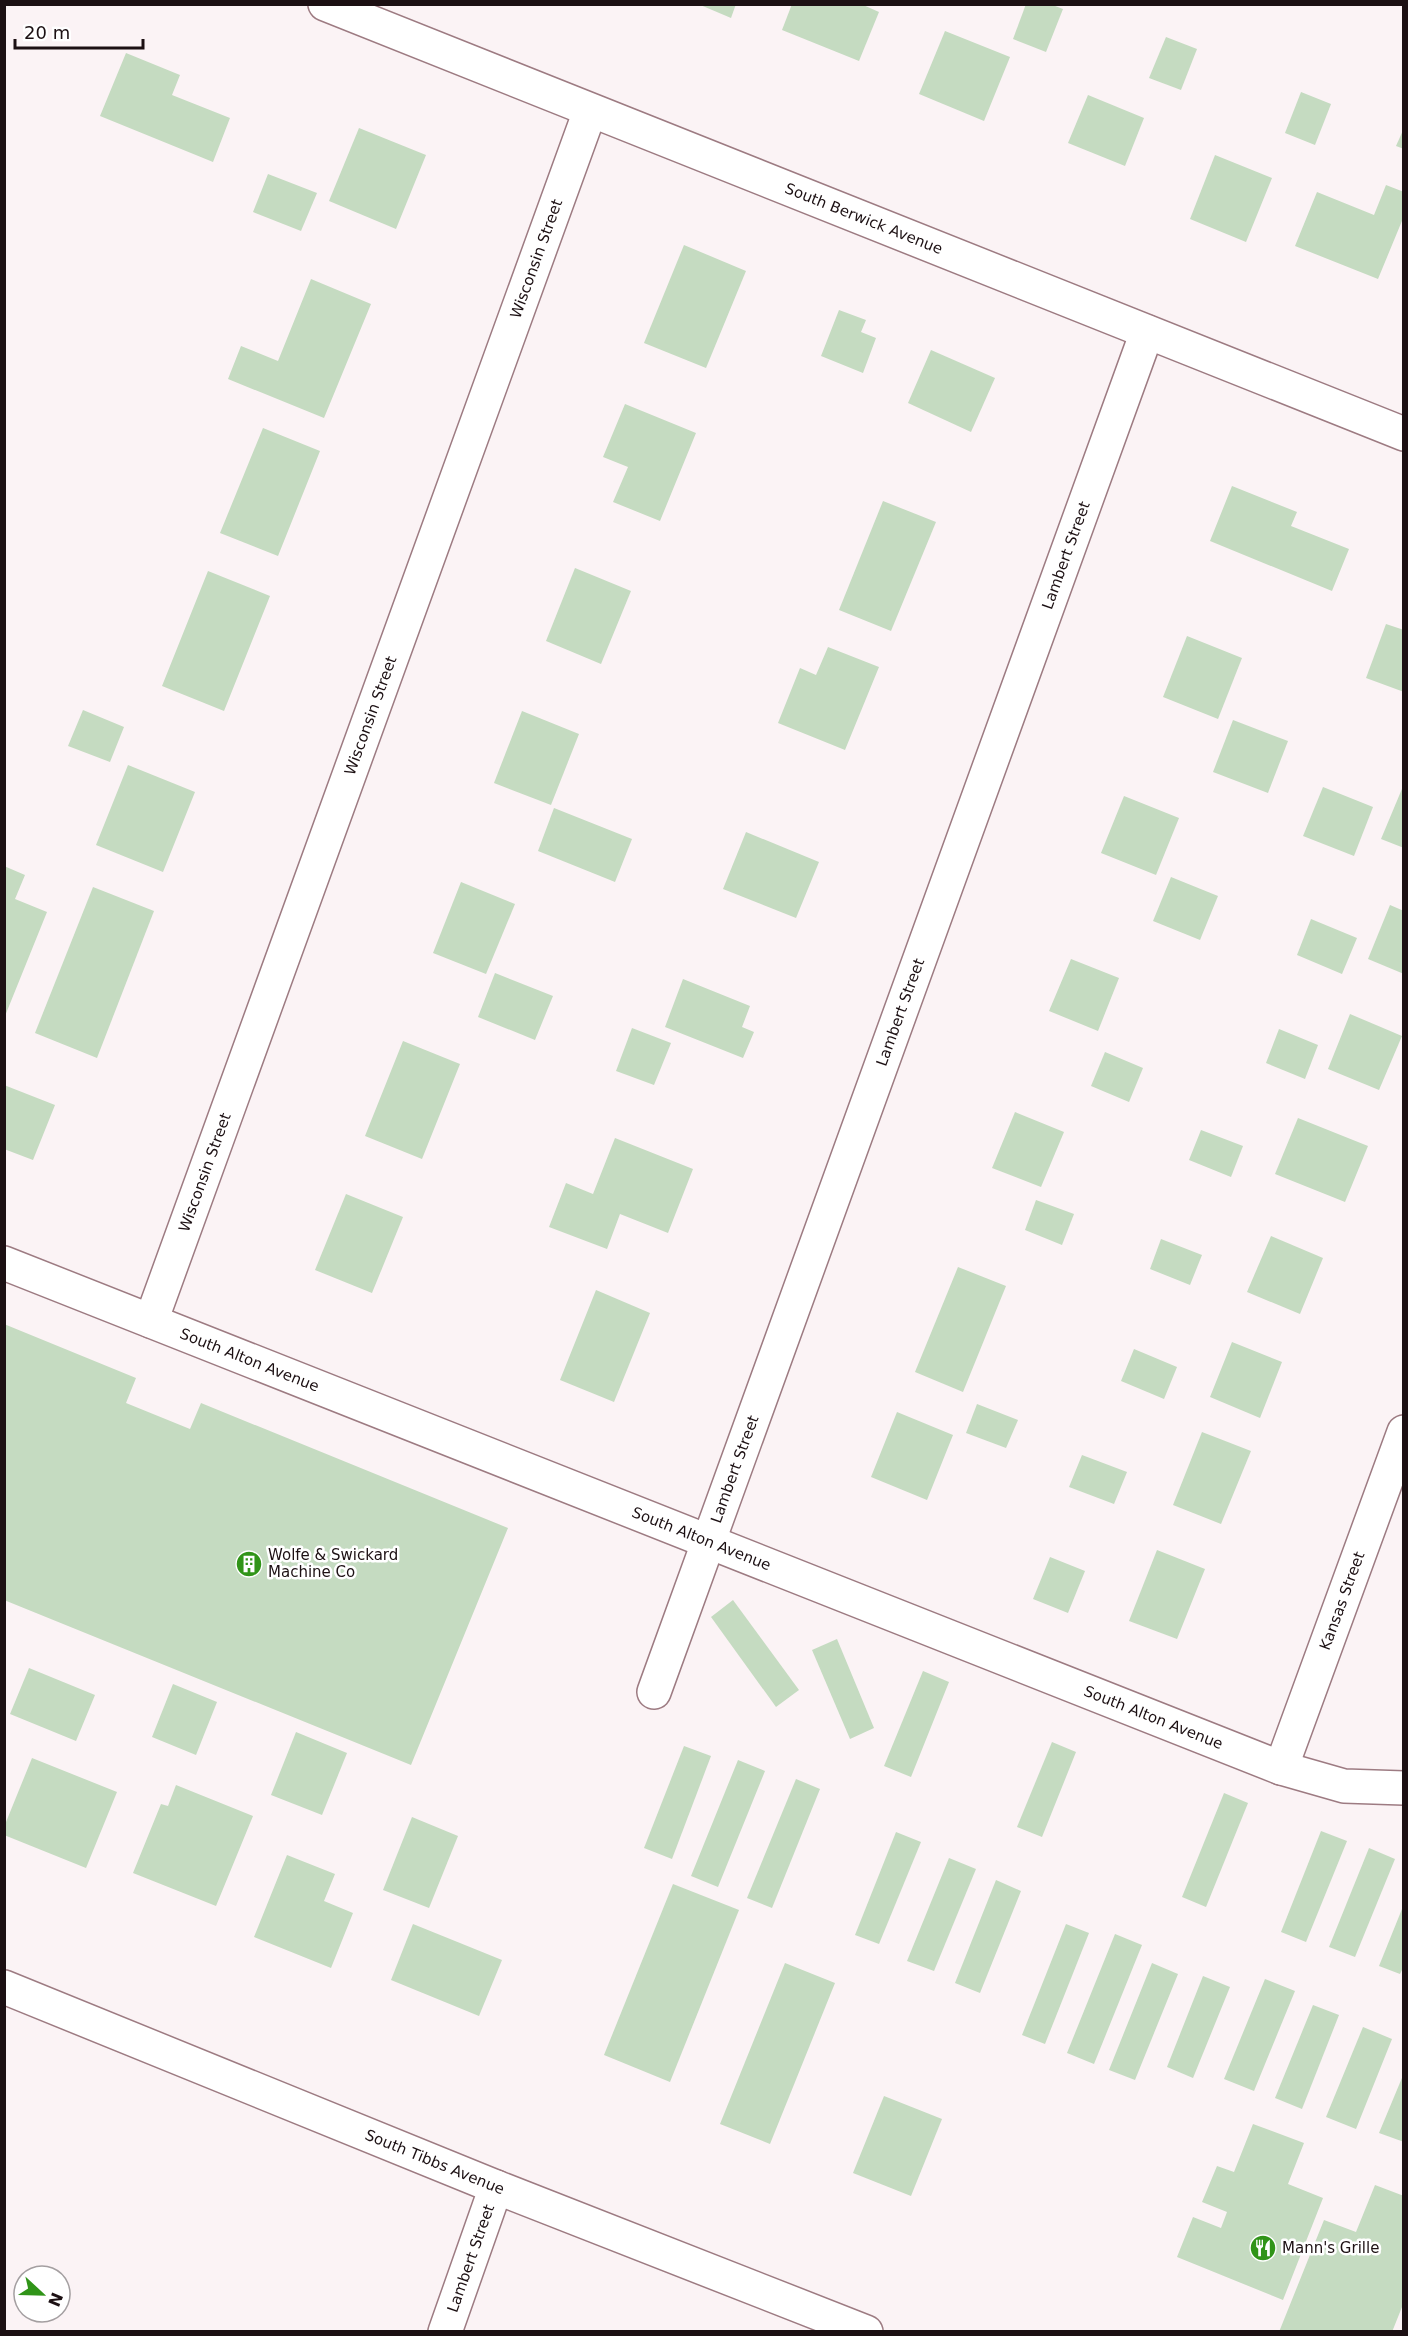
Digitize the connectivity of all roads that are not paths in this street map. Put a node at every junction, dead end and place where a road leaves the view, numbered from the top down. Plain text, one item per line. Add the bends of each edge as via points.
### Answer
1 (325, 4) edge
2 (590, 111) junction
3 (1147, 332) junction
4 (1404, 434) edge
5 (4, 1263) edge
6 (151, 1321) junction
7 (1404, 1432) edge
8 (708, 1541) junction
9 (654, 1692) dead end
10 (1281, 1768) junction
11 (1404, 1788) edge
12 (4, 1987) edge
13 (496, 2187) junction
14 (445, 2331) edge
15 (866, 2331) edge

1 - 2 street, South Berwick Avenue
2 - 3 street, South Berwick Avenue
2 - 6 street, Wisconsin Street
3 - 4 street, South Berwick Avenue
3 - 8 street, Lambert Street
5 - 6 street, South Alton Avenue
6 - 8 street, South Alton Avenue
7 - 10 street, Kansas Street
8 - 9 street, Lambert Street
8 - 10 street, South Alton Avenue
10 - 11 street, South Alton Avenue via 1344,1786
12 - 13 street, South Tibbs Avenue
13 - 14 street, Lambert Street
13 - 15 street, South Tibbs Avenue

